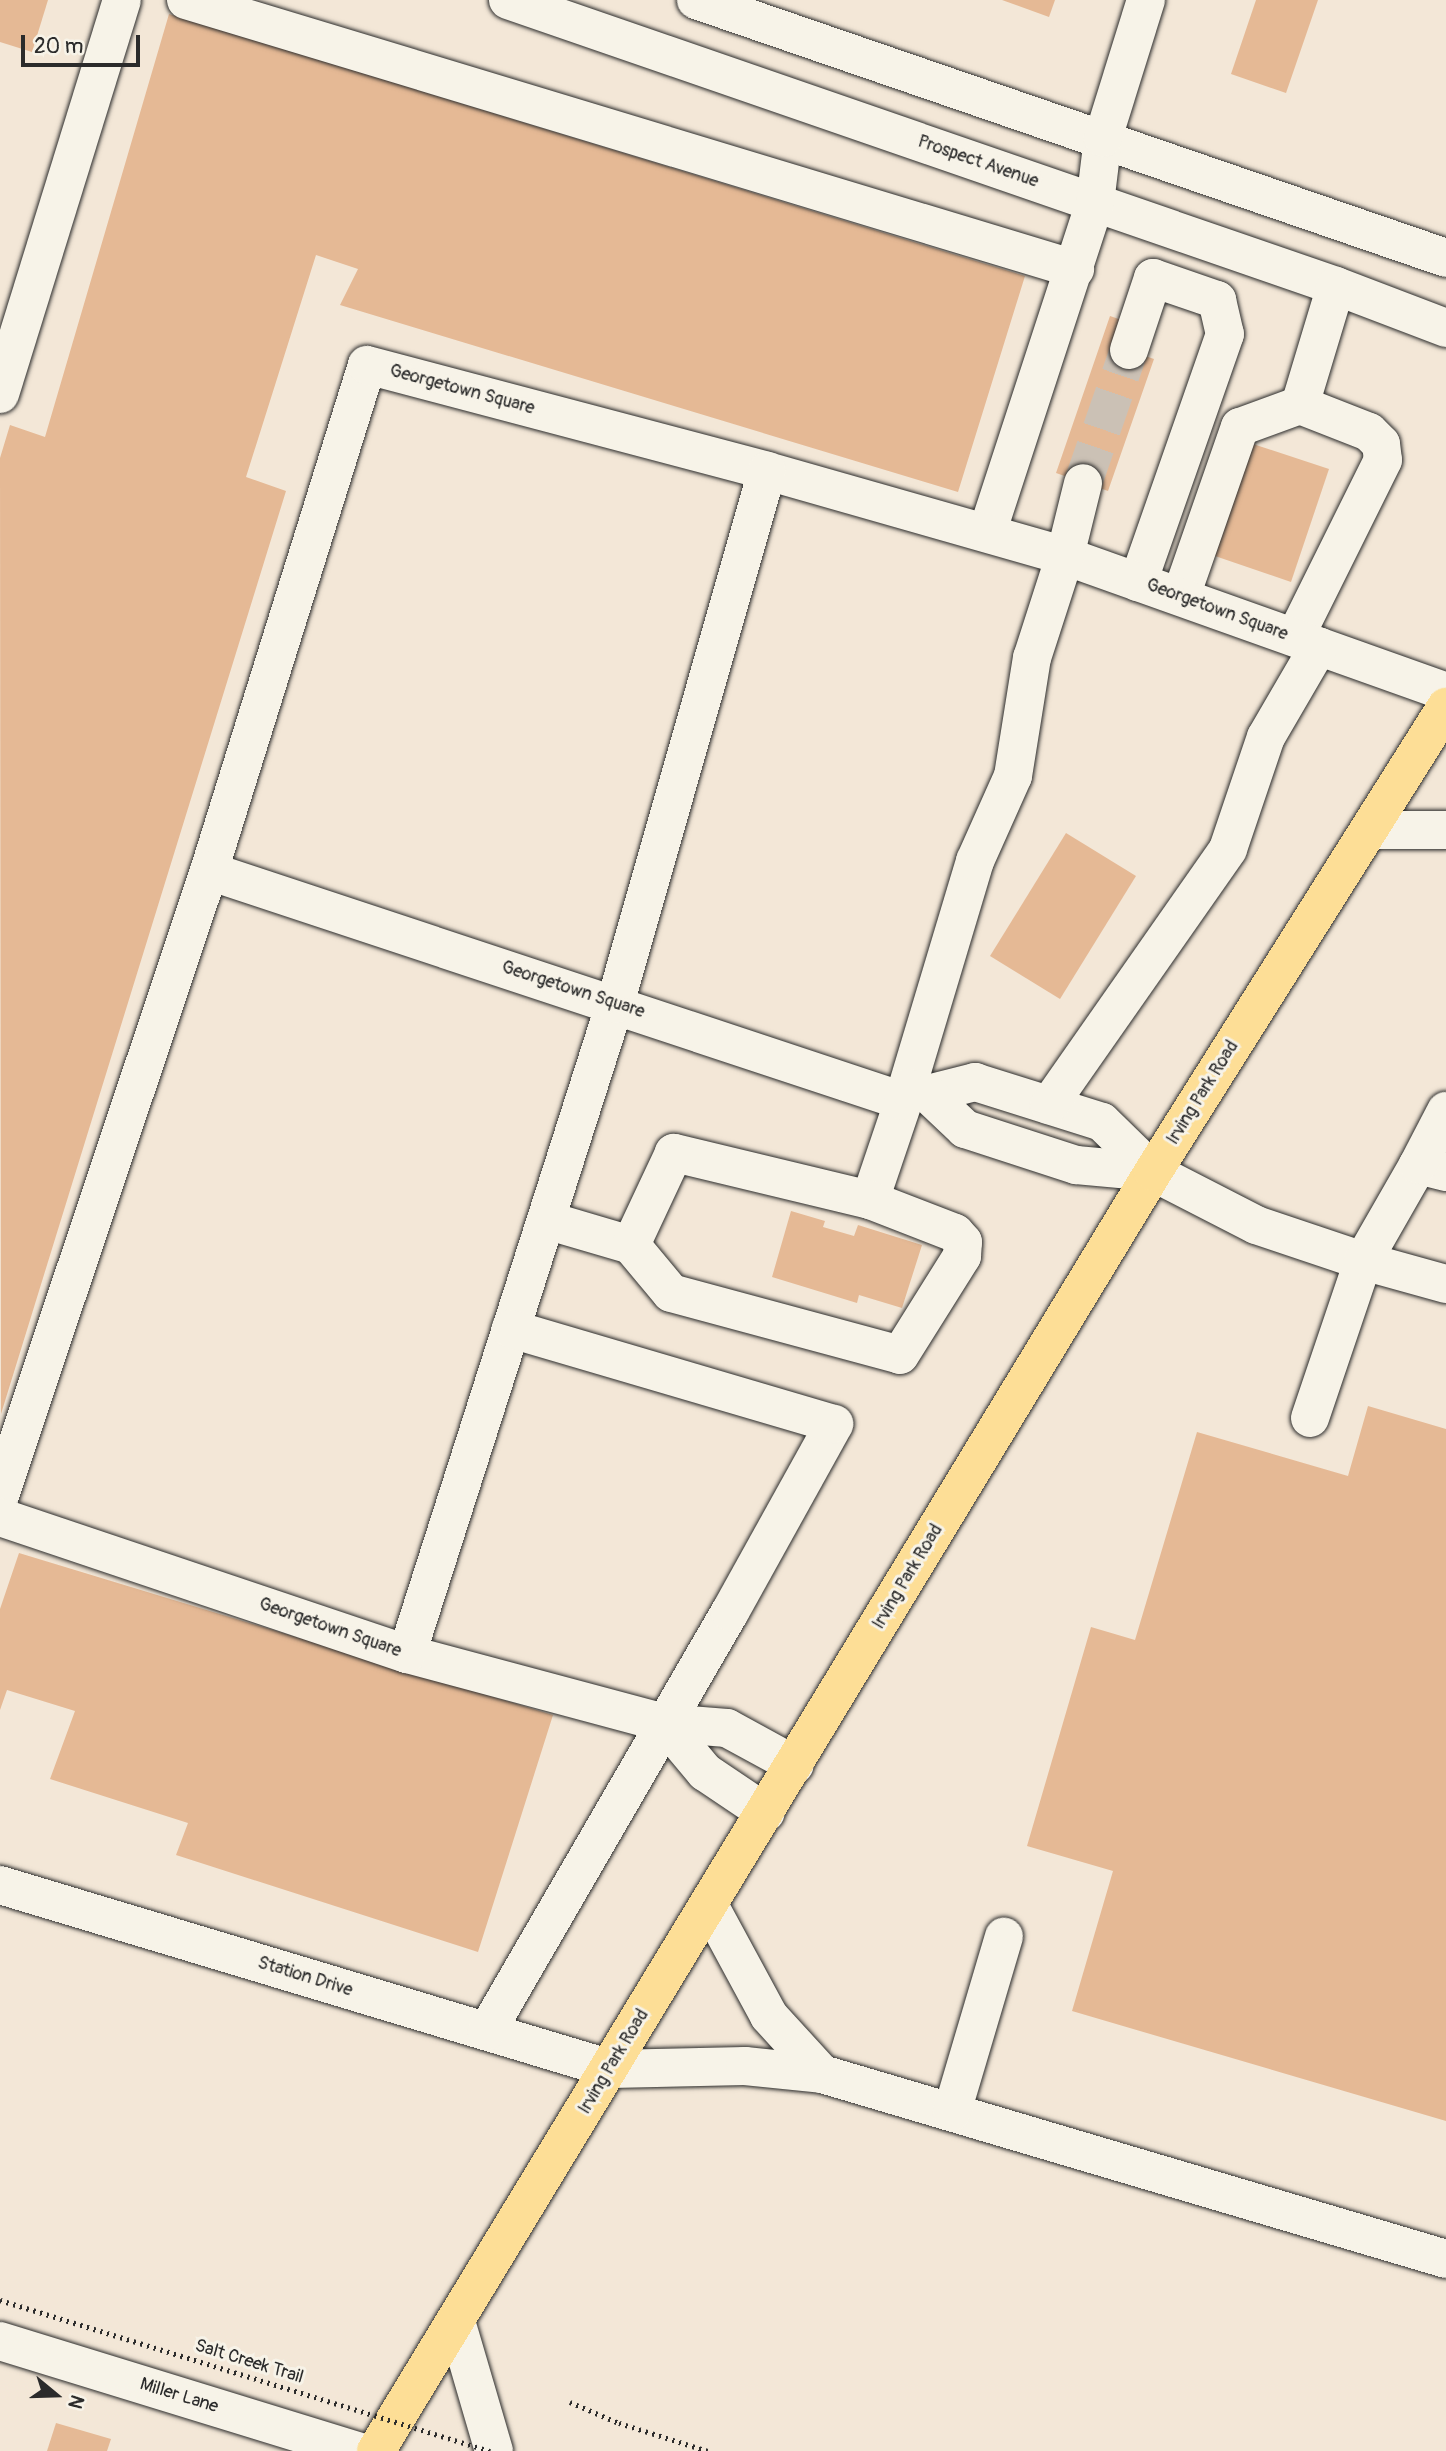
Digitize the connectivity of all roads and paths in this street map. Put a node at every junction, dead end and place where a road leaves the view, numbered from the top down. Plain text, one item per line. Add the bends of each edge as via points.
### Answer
1 (121, 0) edge
2 (186, 0) edge
3 (508, 0) edge
4 (696, 0) edge
5 (1146, 0) edge
6 (1104, 138) junction
7 (1095, 203) junction
8 (1446, 258) edge
9 (1075, 269) junction
10 (1336, 286) junction
11 (1446, 328) edge
12 (1129, 351) tunnel mouth
13 (0, 394) edge
14 (1300, 405) junction
15 (767, 471) junction
16 (1083, 483) tunnel mouth
17 (987, 533) junction
18 (1065, 556) junction
19 (1138, 582) junction
20 (1181, 596) junction
21 (1307, 642) junction
22 (1446, 692) edge
23 (1446, 707) edge
24 (1369, 830) junction
25 (1446, 830) edge
26 (209, 871) junction
27 (615, 1004) junction
28 (913, 1094) junction
29 (1049, 1105) junction
30 (1446, 1111) edge
31 (1432, 1168) edge
32 (1153, 1172) junction
33 (870, 1200) junction
34 (546, 1220) junction
35 (631, 1245) junction
36 (1363, 1261) junction
37 (1446, 1284) edge
38 (511, 1329) junction
39 (1310, 1418) dead end
40 (0, 1495) edge
41 (0, 1517) edge
42 (407, 1654) junction
43 (664, 1723) junction
44 (795, 1765) junction
45 (766, 1812) junction
46 (0, 1885) edge
47 (709, 1905) junction
48 (1004, 1937) dead end
49 (487, 2031) junction
50 (611, 2069) junction
51 (822, 2074) junction
52 (952, 2112) junction
53 (1446, 2259) edge
54 (0, 2300) edge
55 (456, 2321) junction
56 (0, 2341) edge
57 (570, 2402) dead end
58 (357, 2451) edge
59 (376, 2451) edge
60 (492, 2451) edge
61 (708, 2451) edge

1 - 13 street
2 - 9 street
3 - 7 street, Prospect Avenue
4 - 6 street
5 - 6 street
6 - 7 street
6 - 8 street
7 - 9 street
7 - 10 street, Prospect Avenue
9 - 17 street
10 - 11 street, Prospect Avenue
10 - 14 street
12 - 19 street via 1153,278 1217,300 1225,334
14 - 20 street via 1241,427
14 - 21 street via 1369,432 1381,444 1383,460
15 - 17 street, Georgetown Square
15 - 26 street, Georgetown Square via 368,365
15 - 27 street
16 - 18 street
17 - 18 street, Georgetown Square
18 - 19 street, Georgetown Square
18 - 28 street via 1032,659 1013,776 975,862
19 - 20 street, Georgetown Square
20 - 21 street, Georgetown Square
21 - 22 street, Georgetown Square
21 - 29 street via 1266,737 1228,849
23 - 24 main road, Irving Park Road
24 - 25 street
24 - 32 main road, Irving Park Road
26 - 27 street, Georgetown Square
26 - 40 street, Georgetown Square
27 - 28 street, Georgetown Square
27 - 34 street
28 - 29 street via 975,1082
28 - 32 street, Georgetown Square via 965,1129 1076,1165
28 - 33 street
29 - 32 street via 1102,1122
30 - 31 street
31 - 36 street
32 - 36 street via 1256,1225
32 - 44 main road, Irving Park Road
33 - 35 street via 674,1153
33 - 35 street via 954,1233 963,1242 962,1256 900,1355 671,1293
34 - 35 street
34 - 38 street
36 - 37 street
36 - 39 street
38 - 42 street
38 - 43 street via 834,1423
41 - 42 street, Georgetown Square
42 - 43 street, Georgetown Square
43 - 44 street, Georgetown Square via 727,1728
43 - 45 street via 705,1772
43 - 49 street
44 - 45 main road, Irving Park Road
45 - 47 main road, Irving Park Road
46 - 49 street, Station Drive
47 - 50 main road, Irving Park Road
47 - 51 street via 769,2016
48 - 52 street
49 - 50 street, Station Drive
50 - 51 street, Station Drive via 745,2066
50 - 55 main road, Irving Park Road
51 - 52 street, Station Drive
52 - 53 street, Station Drive
54 - 60 path, Salt Creek Trail, bridge
55 - 59 main road, Irving Park Road
55 - 60 street
56 - 58 street, Miller Lane
57 - 61 path

